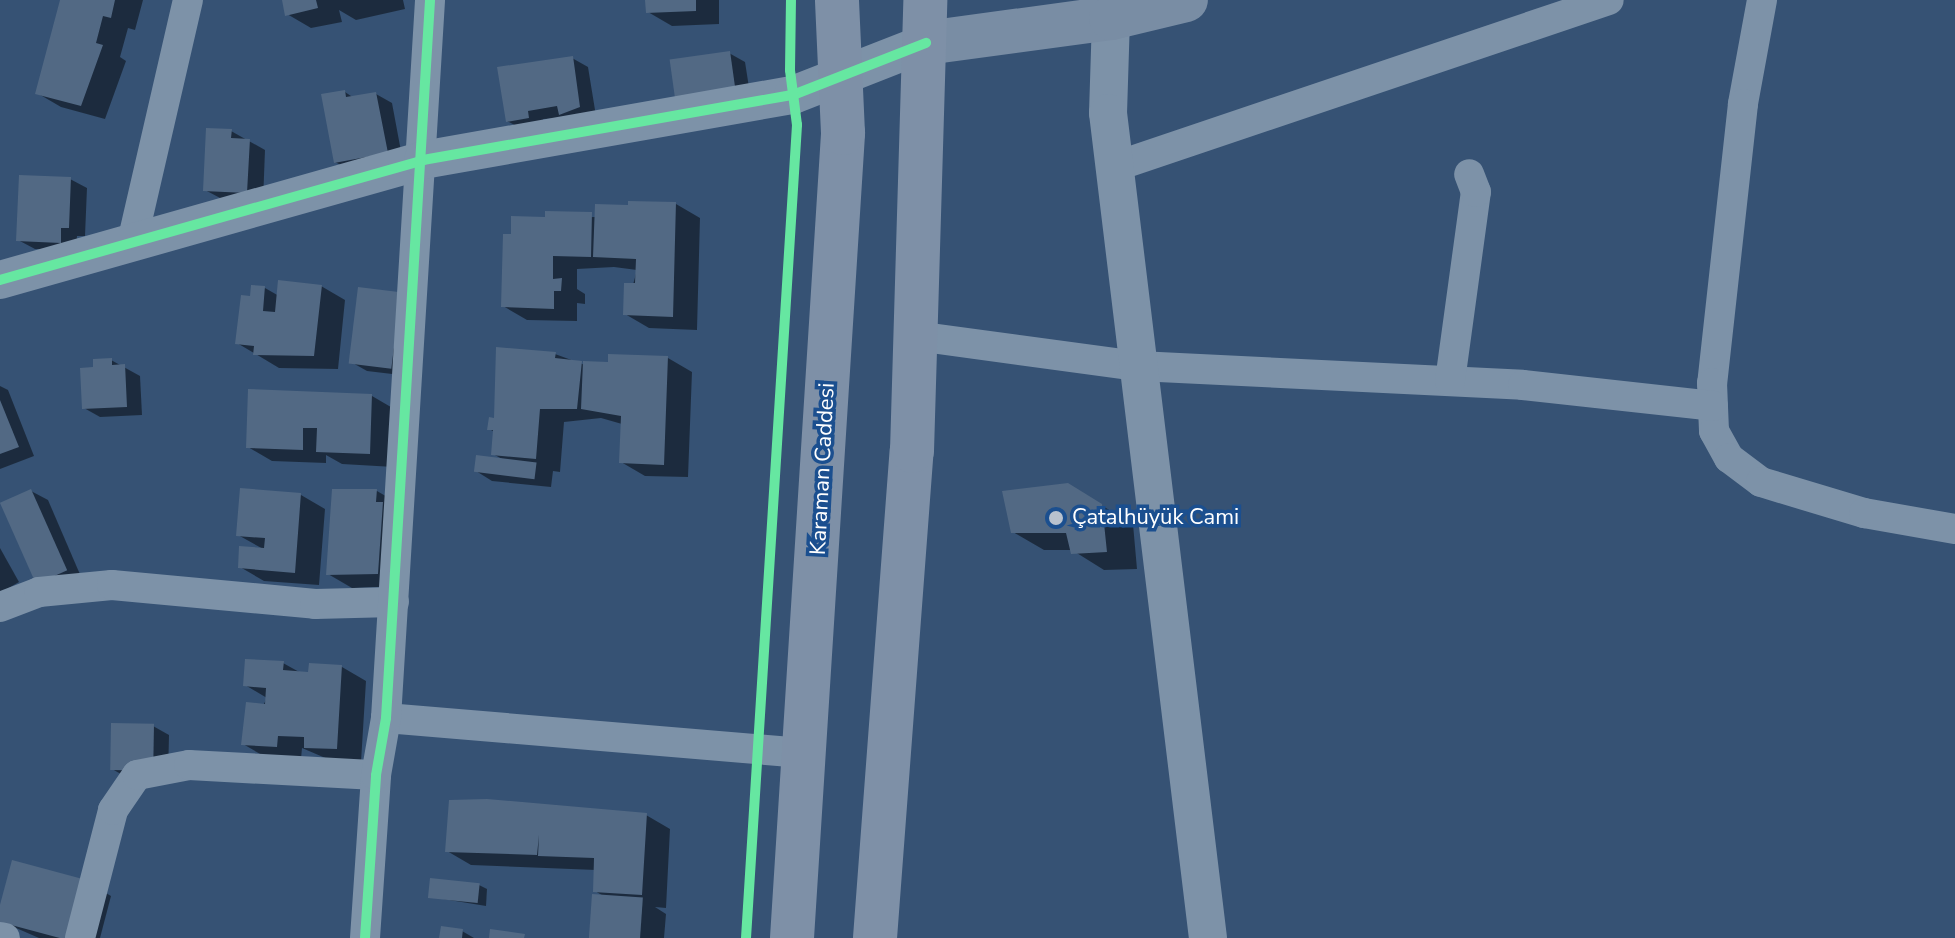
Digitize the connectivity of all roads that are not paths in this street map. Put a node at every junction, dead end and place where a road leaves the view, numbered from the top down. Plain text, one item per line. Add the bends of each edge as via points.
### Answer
1 (188, 0) edge
2 (430, 0) edge
3 (837, 0) edge
4 (925, 0) edge
5 (1186, 0) edge
6 (1609, 0) edge
7 (1762, 0) edge
8 (1111, 18) junction
9 (926, 43) junction
10 (841, 80) junction
11 (423, 160) junction
12 (1114, 167) junction
13 (1469, 174) dead end
14 (133, 238) junction
15 (0, 280) edge
16 (916, 336) junction
17 (1138, 366) junction
18 (1450, 381) junction
19 (1713, 406) junction
20 (1955, 529) edge
21 (394, 602) junction
22 (0, 607) edge
23 (386, 718) junction
24 (806, 753) junction
25 (376, 775) junction
26 (80, 938) edge
27 (365, 938) edge
28 (792, 938) edge
29 (875, 938) edge
30 (1208, 938) edge

1 - 14 street
2 - 11 street
3 - 10 highway, Karaman Caddesi
4 - 9 highway
5 - 8 main road
6 - 12 street
7 - 19 street via 1743,104
8 - 9 main road
8 - 12 street via 1108,113
9 - 10 street
9 - 16 highway
10 - 11 street via 767,101
10 - 24 highway, Karaman Caddesi via 843,133
11 - 14 street
11 - 21 street
12 - 17 street
13 - 18 street via 1476,192
14 - 15 street
16 - 17 street
16 - 29 highway
17 - 18 street
17 - 30 street
18 - 19 street
19 - 20 street via 1714,431 1729,458 1761,482 1864,513
21 - 22 street via 315,604 112,585 39,592
21 - 23 street
23 - 24 street
23 - 25 street
24 - 28 highway, Karaman Caddesi
25 - 26 street via 189,765 137,775 113,810
25 - 27 street

